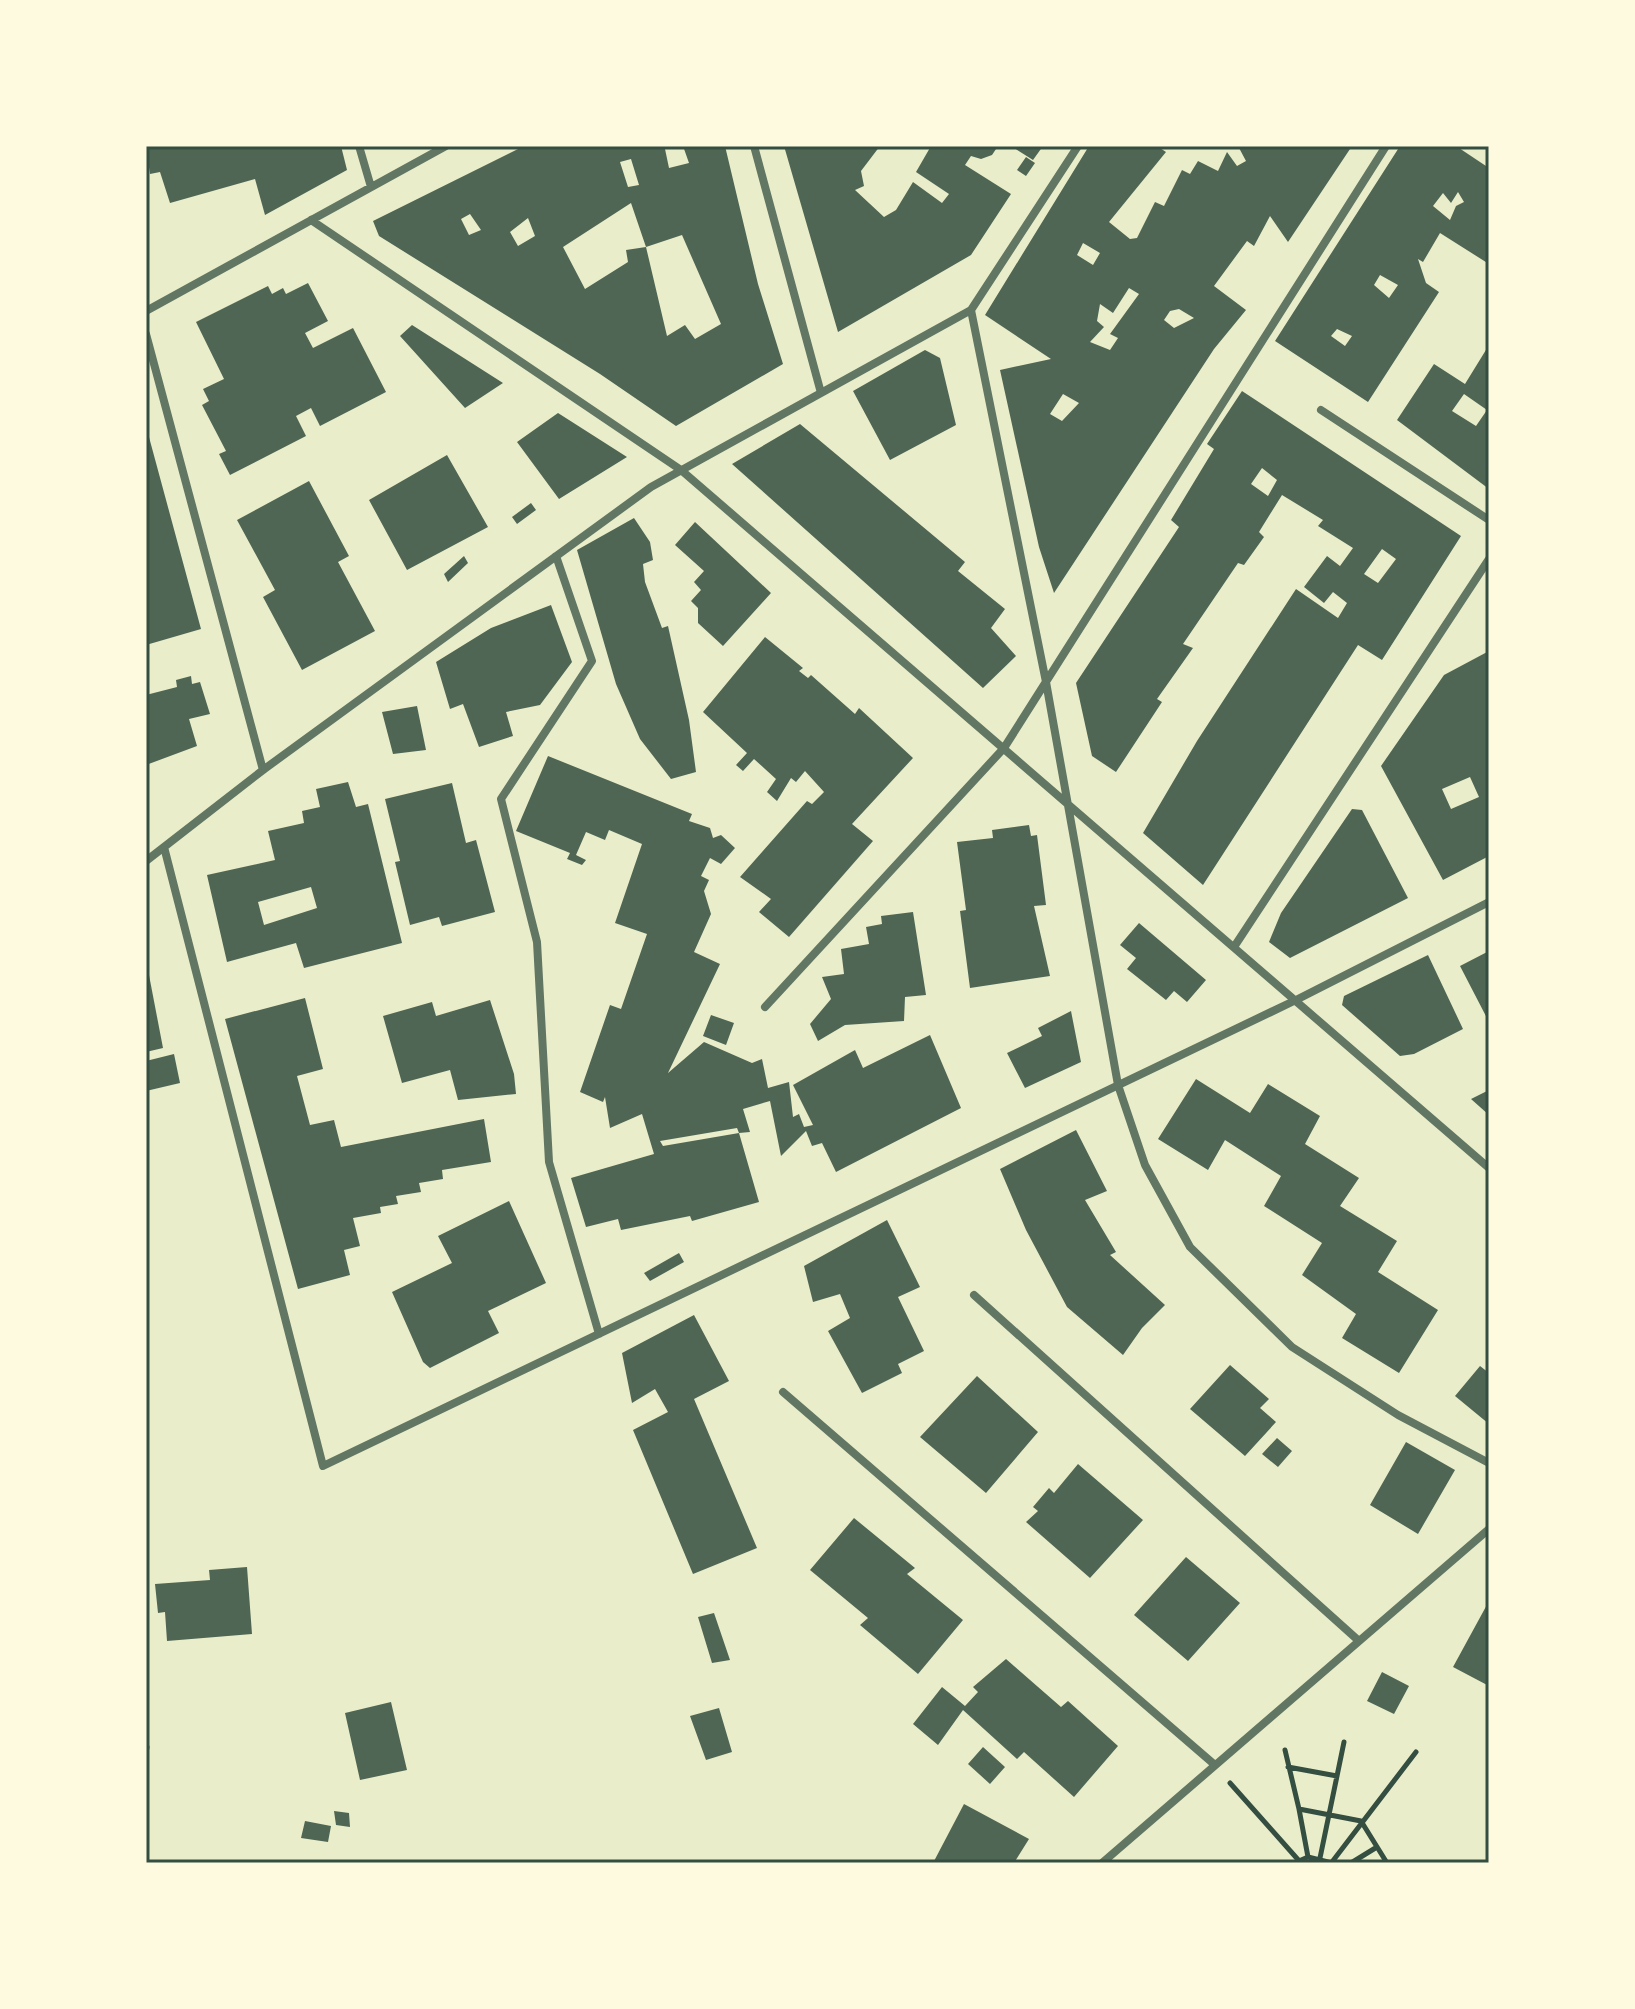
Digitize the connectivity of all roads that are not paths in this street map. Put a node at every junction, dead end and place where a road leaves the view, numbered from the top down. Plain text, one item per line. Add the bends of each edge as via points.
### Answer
1 (359, 146) edge
2 (446, 146) edge
3 (754, 146) edge
4 (1078, 146) edge
5 (1386, 146) edge
6 (371, 187) junction
7 (311, 220) junction
8 (971, 310) junction
9 (146, 311) edge
10 (146, 334) edge
11 (821, 393) junction
12 (1321, 410) dead end
13 (681, 470) junction
14 (1489, 520) edge
15 (556, 556) junction
16 (1489, 559) edge
17 (1046, 682) junction
18 (1004, 748) junction
19 (263, 770) junction
20 (1067, 802) junction
21 (164, 847) junction
22 (146, 861) edge
23 (1489, 902) edge
24 (1234, 947) junction
25 (1296, 1000) junction
26 (765, 1007) dead end
27 (1118, 1085) junction
28 (1489, 1168) edge
29 (974, 1295) dead end
30 (599, 1334) junction
31 (783, 1392) dead end
32 (1489, 1463) edge
33 (1489, 1529) edge
34 (1359, 1641) junction
35 (1215, 1765) junction
36 (1102, 1863) edge

1 - 6 street
2 - 6 street
3 - 11 street
4 - 8 street
5 - 17 street
6 - 7 street
7 - 9 street
7 - 13 street
8 - 11 street
8 - 17 street
10 - 19 street
11 - 13 street
12 - 14 street
13 - 15 street
13 - 18 street
15 - 19 street
15 - 30 street via 592,661 501,799 537,942 549,1162
16 - 24 street
17 - 18 street
17 - 20 street
18 - 20 street
18 - 26 street
19 - 21 street
20 - 24 street
20 - 27 street
21 - 22 street
21 - 30 street via 323,1466
23 - 25 street
24 - 25 street
25 - 27 street
25 - 28 street
27 - 30 street
27 - 32 street via 1145,1165 1190,1247 1292,1347 1398,1415
29 - 34 street
31 - 35 street
33 - 34 street
34 - 35 street
35 - 36 street

